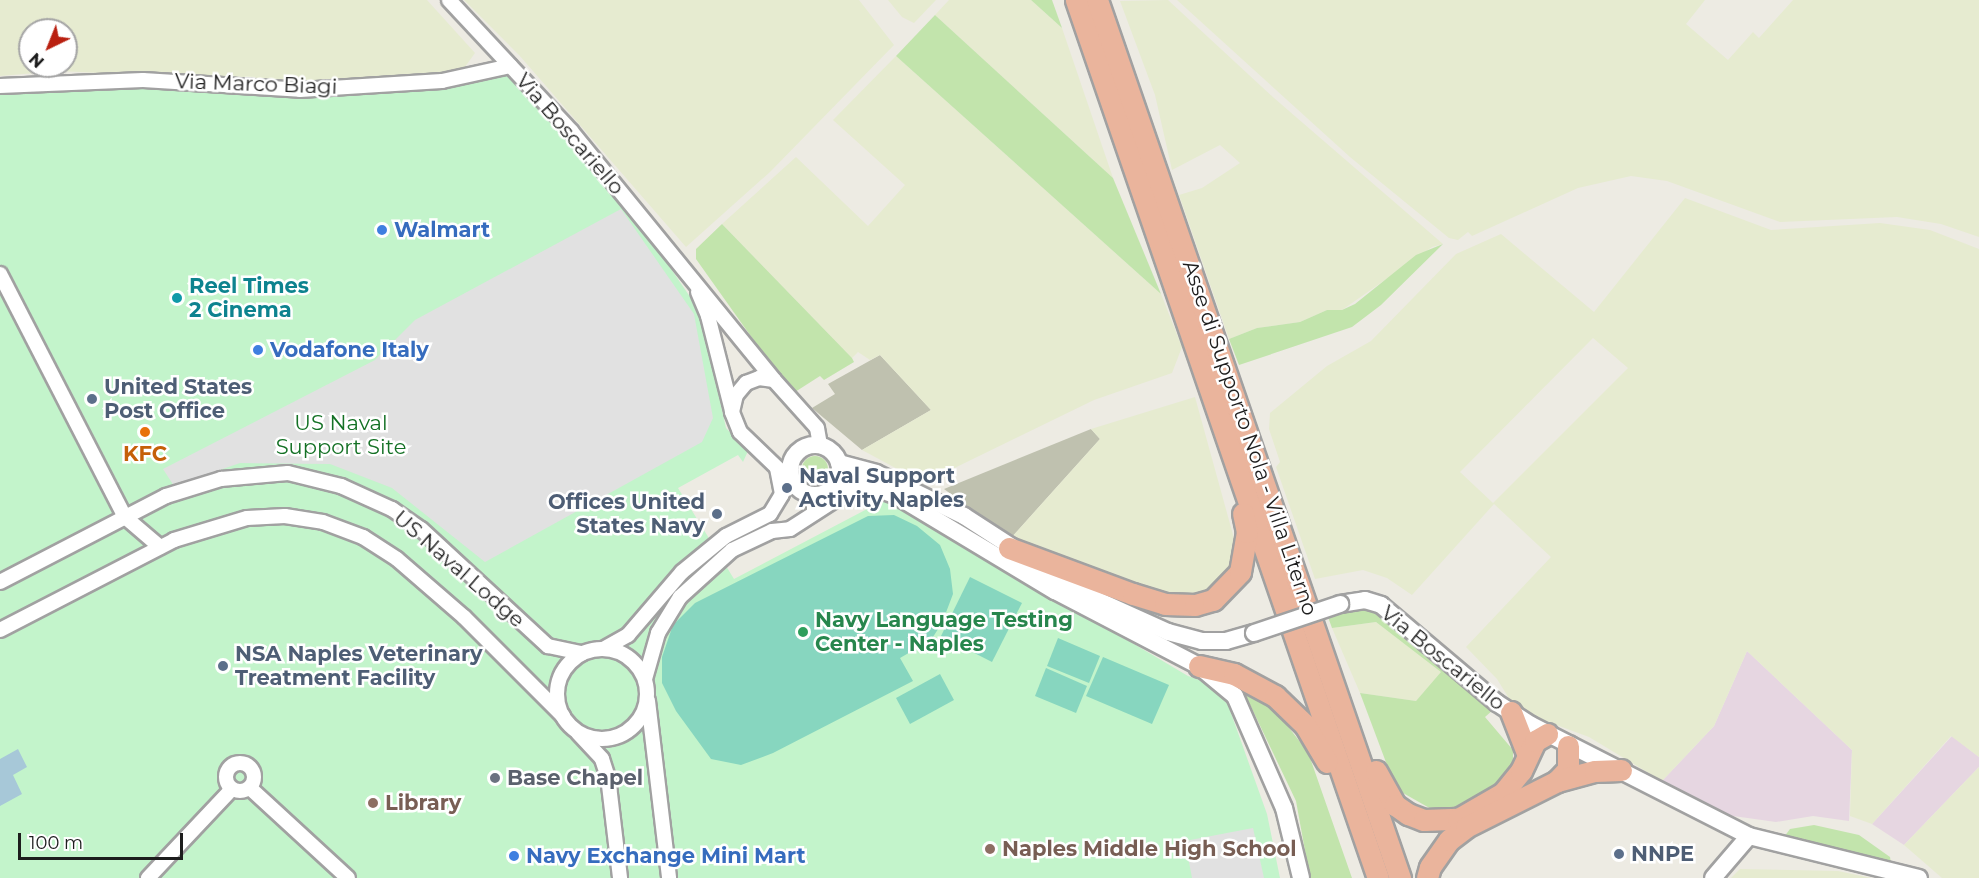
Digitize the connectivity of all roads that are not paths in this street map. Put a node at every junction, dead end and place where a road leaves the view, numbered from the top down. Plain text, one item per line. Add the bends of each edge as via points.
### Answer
1 (449, 0) edge
2 (1076, 0) edge
3 (1097, 0) edge
4 (510, 66) junction
5 (0, 86) edge
6 (688, 271) junction
7 (0, 274) edge
8 (774, 380) junction
9 (732, 412) junction
10 (1221, 425) junction
11 (820, 445) junction
12 (839, 463) junction
13 (777, 469) junction
14 (838, 482) junction
15 (793, 483) junction
16 (867, 485) junction
17 (814, 495) junction
18 (814, 513) junction
19 (125, 517) junction
20 (160, 547) junction
21 (1009, 548) junction
22 (1, 578) edge
23 (0, 630) edge
24 (603, 649) junction
25 (582, 653) junction
26 (1199, 666) junction
27 (645, 679) junction
28 (1335, 681) junction
29 (647, 696) junction
30 (1511, 712) junction
31 (563, 716) junction
32 (577, 731) junction
33 (1547, 734) junction
34 (1568, 746) junction
35 (1527, 753) junction
36 (1621, 770) junction
37 (1557, 781) junction
38 (250, 788) junction
39 (232, 789) junction
40 (1749, 836) junction
41 (1377, 874) edge
42 (148, 878) edge
43 (348, 878) edge
44 (620, 878) edge
45 (669, 878) edge
46 (1302, 878) edge
47 (1400, 878) edge
48 (1427, 878) edge
49 (1713, 878) edge
50 (1918, 878) edge

1 - 4 street, Via Boscariello
2 - 10 highway, Asse di Supporto Nola - Villa Literno
3 - 28 highway, Asse di Supporto Nola - Villa Literno
4 - 5 street, Via Marco Biagi via 442,81 300,90 142,80
4 - 6 street, Via Boscariello
6 - 8 street, Via Boscariello
6 - 9 street, Via Boscariello via 708,316
7 - 19 street
8 - 9 street via 759,378 746,383 736,395
8 - 11 street, Via Boscariello via 818,428
9 - 13 street, Via Boscariello via 740,432
10 - 21 highway via 1247,532 1240,572 1213,600 1195,605 1165,604
10 - 41 highway, Asse di Supporto Nola - Villa Literno
11 - 12 street via 831,450
11 - 15 street via 809,445 795,453 789,468
12 - 14 street
12 - 21 street, Via Boscariello via 876,473 964,516
13 - 15 street, Via Boscariello
13 - 24 street via 782,494 770,514 726,536 682,572 628,635
14 - 16 street
14 - 17 street via 825,493
15 - 17 street via 800,491
16 - 18 street
16 - 26 street via 895,495 1055,591
17 - 18 street
18 - 27 street via 790,530 772,531 732,550 680,597 658,633
19 - 20 street
19 - 22 street, US Naval Lodge
19 - 25 street, US Naval Lodge via 166,496 221,479 288,473 341,486 392,509 421,529 548,646
20 - 23 street
20 - 31 street via 209,527 285,516 323,522 363,537 397,559 464,616
21 - 30 street, Via Boscariello, bridge via 1086,595 1168,632 1202,641 1226,641 1340,604 1365,600 1381,605
24 - 25 street
24 - 27 street via 628,657
25 - 31 street via 570,662 560,680 558,702
26 - 41 highway via 1234,674 1275,696 1305,725 1322,750
26 - 46 street via 1235,696 1245,714 1284,807
27 - 29 street
28 - 35 highway via 1395,805 1424,820 1458,819 1503,793 1521,771
28 - 47 highway, Asse di Supporto Nola - Villa Literno
29 - 32 street via 638,722 622,734 603,739
29 - 45 street
30 - 33 street, Via Boscariello
30 - 35 highway
31 - 32 street
32 - 44 street via 602,759 608,777
33 - 34 street, Via Boscariello
33 - 35 highway via 1535,741
34 - 36 street, Via Boscariello
34 - 37 highway via 1568,769
36 - 37 highway via 1595,771
36 - 40 street, Via Boscariello
37 - 48 highway via 1466,827 1449,840
38 - 39 street via 243,792
38 - 39 street via 254,772 240,763 227,773
38 - 43 street
39 - 42 street
40 - 49 street
40 - 50 street, Via Boscariello

